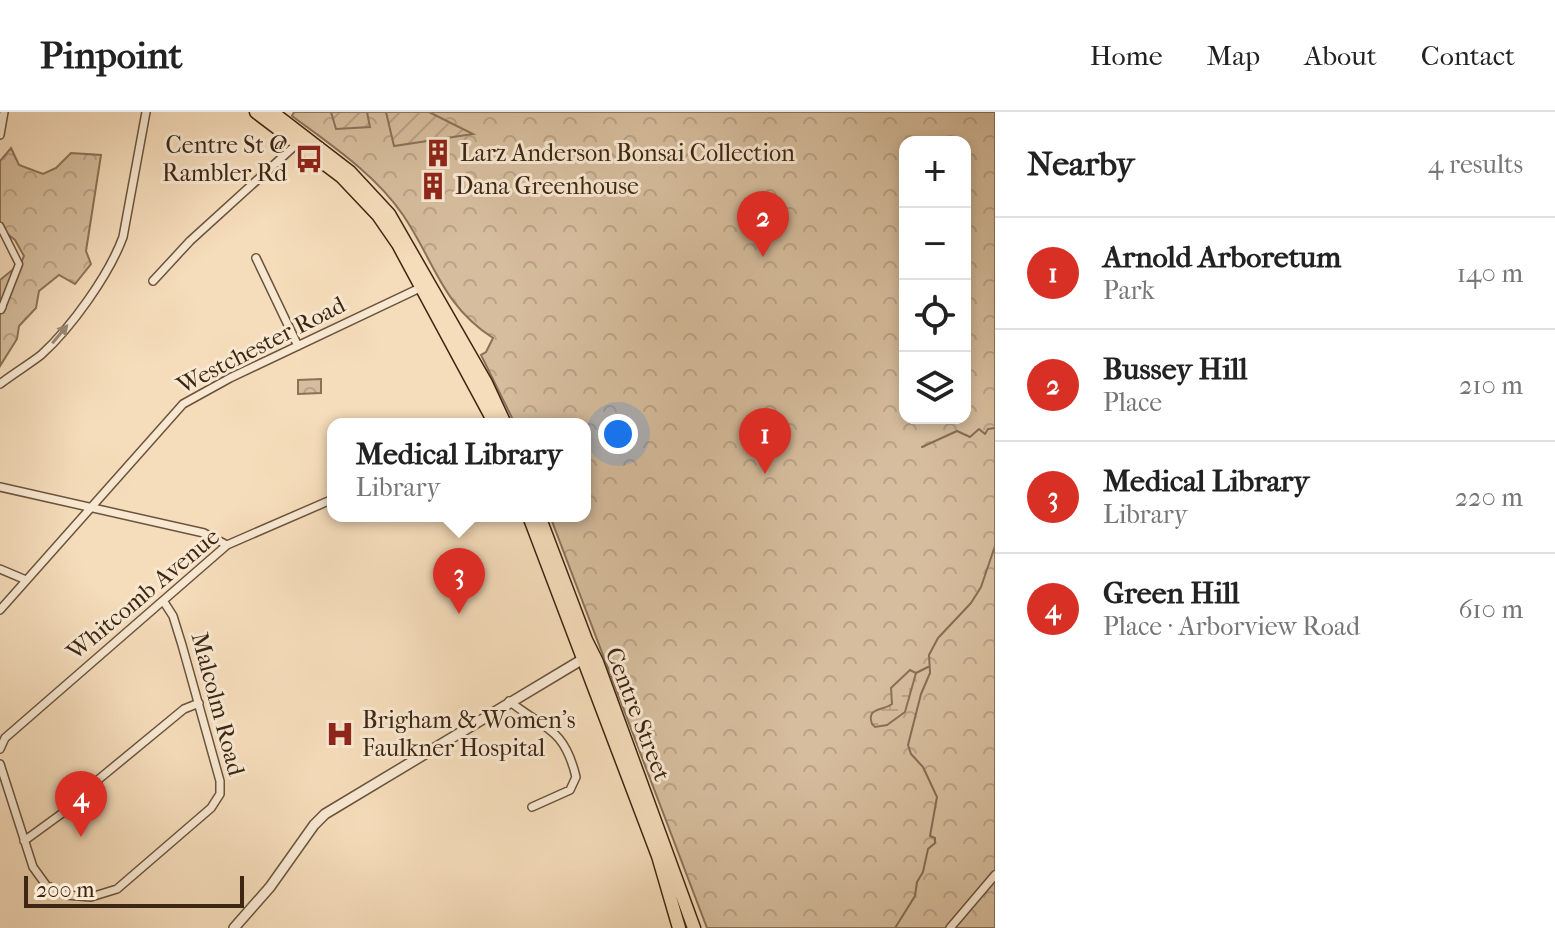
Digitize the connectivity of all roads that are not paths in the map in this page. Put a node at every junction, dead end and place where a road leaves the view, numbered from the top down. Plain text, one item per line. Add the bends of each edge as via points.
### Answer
1 (4, 112) edge
2 (146, 112) edge
3 (256, 112) edge
4 (272, 112) edge
5 (0, 135) edge
6 (301, 140) junction
7 (0, 226) edge
8 (256, 258) dead end
9 (153, 281) dead end
10 (426, 285) junction
11 (1, 309) edge
12 (298, 346) junction
13 (0, 384) edge
14 (495, 418) edge
15 (0, 487) edge
16 (327, 502) edge
17 (90, 508) junction
18 (532, 522) edge
19 (541, 522) edge
20 (227, 545) junction
21 (0, 569) edge
22 (26, 580) junction
23 (164, 602) junction
24 (0, 610) edge
25 (588, 656) junction
26 (509, 701) junction
27 (199, 703) junction
28 (0, 749) edge
29 (0, 764) edge
30 (99, 779) junction
31 (532, 807) dead end
32 (68, 809) junction
33 (24, 841) junction
34 (995, 875) edge
35 (234, 928) edge
36 (679, 928) edge
37 (694, 928) edge
38 (950, 928) edge

1 - 5 street
13 -> 2 street via 52,344 116,252
3 - 6 highway
4 - 6 highway
6 - 9 street
6 - 10 highway via 367,202
7 - 11 street via 19,264
8 - 12 street
10 - 12 street, Westchester Road
10 - 14 highway
12 - 17 street, Westchester Road via 183,404
15 - 17 street
16 - 20 street, Whitcomb Avenue
17 - 20 street via 204,533
17 - 22 street, Westchester Road
18 - 25 highway, Centre Street
19 - 25 highway, Centre Street
20 - 23 street, Whitcomb Avenue
21 - 22 street
22 - 24 street, Westchester Road
23 - 27 street, Malcolm Road
23 - 28 street, Whitcomb Avenue via 5,738
25 - 26 street
25 - 36 highway, Centre Street
25 - 37 highway, Centre Street
26 - 31 street via 556,733 576,777 570,790
26 - 35 street via 325,814
27 - 30 street via 184,709
27 - 33 street, Malcolm Road via 220,794 211,808 117,889 91,897 55,891 33,867
29 - 33 street
30 - 32 street via 75,790
30 - 32 street via 90,800
32 - 33 street
34 - 38 street

